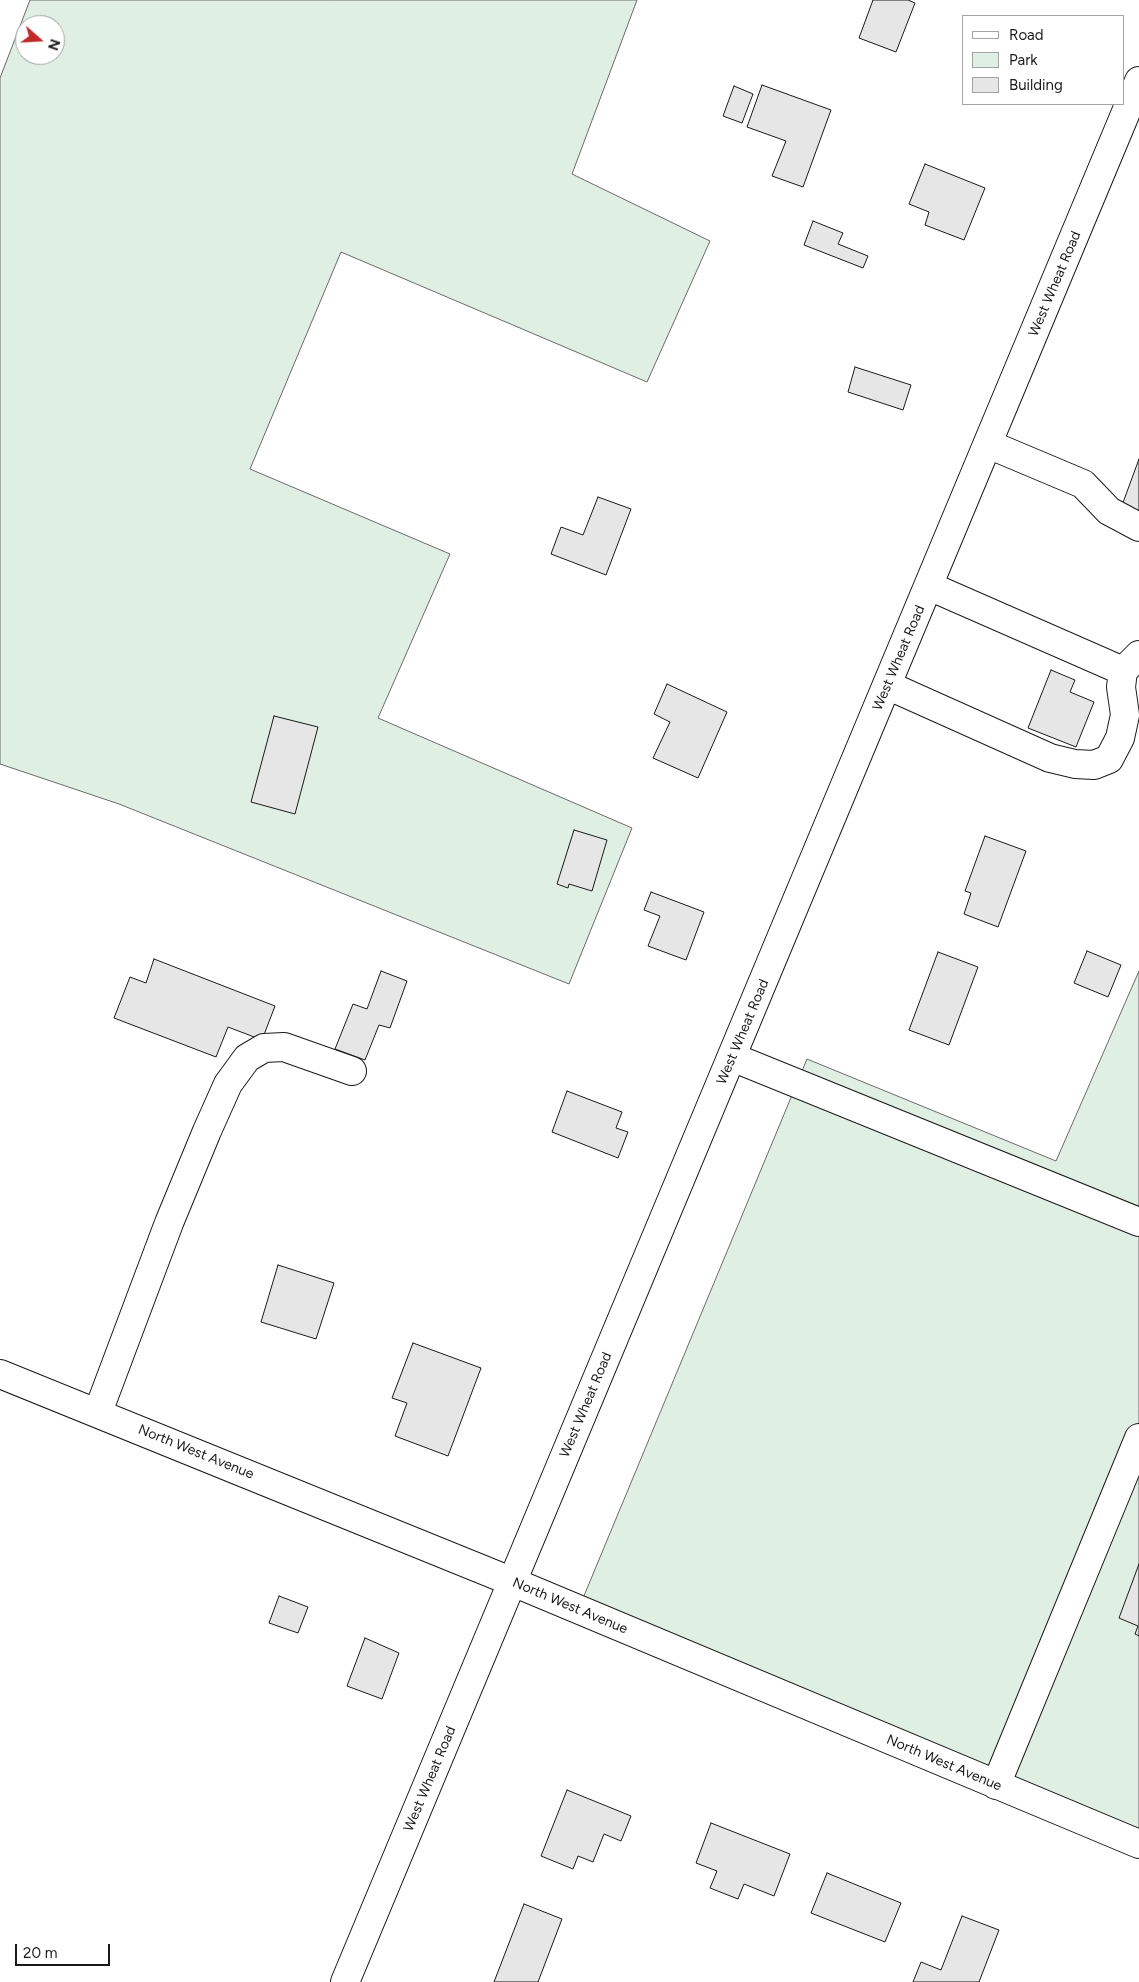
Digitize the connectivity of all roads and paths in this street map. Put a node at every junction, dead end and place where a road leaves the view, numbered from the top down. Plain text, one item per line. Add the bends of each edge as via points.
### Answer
1 (1139, 81) edge
2 (988, 444) junction
3 (1139, 527) edge
4 (929, 586) junction
5 (1131, 663) edge
6 (887, 685) junction
7 (732, 1057) junction
8 (352, 1071) dead end
9 (1139, 1222) edge
10 (0, 1374) edge
11 (98, 1412) junction
12 (1138, 1442) edge
13 (512, 1582) junction
14 (996, 1785) junction
15 (1139, 1844) edge
16 (345, 1982) edge

1 - 2 street, West Wheat Road
2 - 3 street via 1083,484 1109,511
2 - 4 street, West Wheat Road
4 - 5 street
4 - 6 street, West Wheat Road
5 - 6 street via 1121,687 1126,715 1120,738 1109,759 1094,765 1050,758
6 - 7 street, West Wheat Road
7 - 9 street
7 - 13 street, West Wheat Road
8 - 11 street via 284,1047 264,1048 247,1058 228,1084 207,1131
10 - 11 street, North West Avenue
11 - 13 street, North West Avenue
12 - 14 street
13 - 14 street, North West Avenue
13 - 16 street, West Wheat Road
14 - 15 street, North West Avenue

